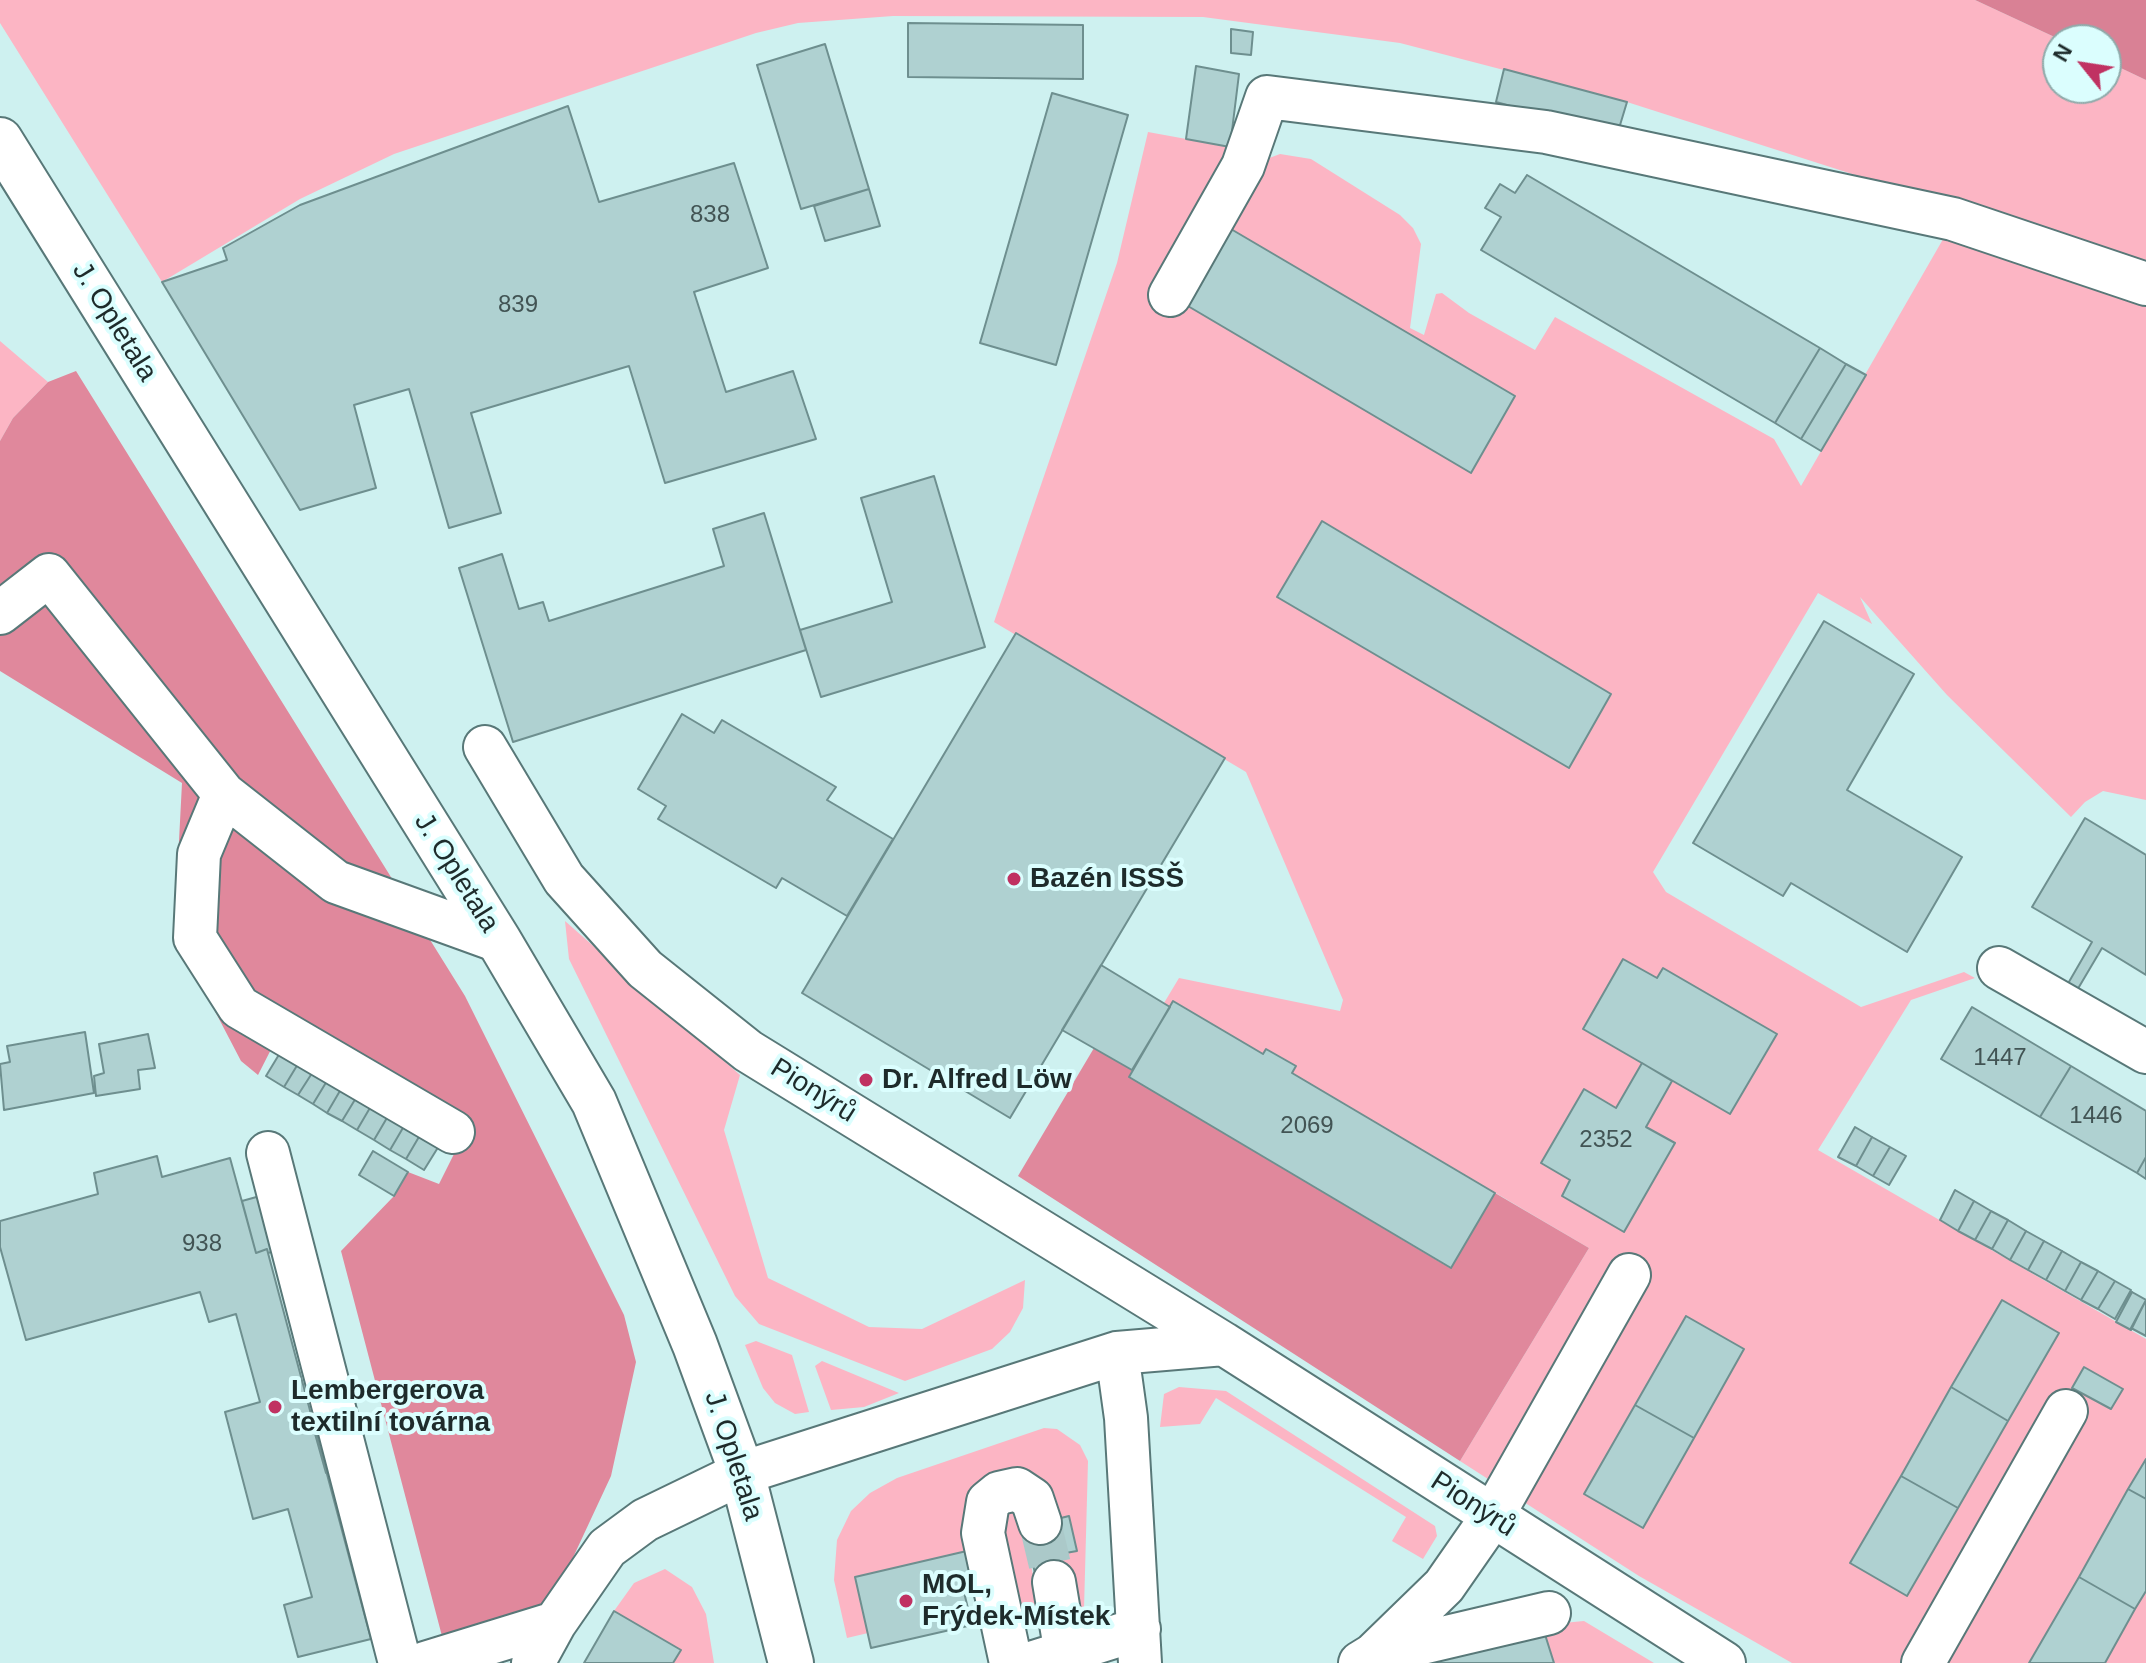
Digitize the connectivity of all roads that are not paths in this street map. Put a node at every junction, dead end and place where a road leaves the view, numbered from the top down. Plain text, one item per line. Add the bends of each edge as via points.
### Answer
1 (0, 140) edge
2 (2146, 284) edge
3 (1170, 295) dead end
4 (0, 613) edge
5 (485, 747) dead end
6 (224, 794) junction
7 (499, 941) junction
8 (1999, 968) dead end
9 (2146, 1052) edge
10 (453, 1132) dead end
11 (268, 1153) dead end
12 (1629, 1275) dead end
13 (1224, 1344) junction
14 (1117, 1353) junction
15 (2066, 1411) dead end
16 (742, 1473) junction
17 (1492, 1517) junction
18 (1040, 1523) tunnel mouth
19 (1054, 1582) tunnel mouth
20 (1549, 1613) dead end
21 (555, 1623) junction
22 (1140, 1646) edge
23 (1049, 1658) edge
24 (1366, 1659) edge
25 (400, 1663) edge
26 (425, 1663) edge
27 (533, 1663) edge
28 (791, 1663) edge
29 (1011, 1663) edge
30 (1724, 1663) edge
31 (1923, 1663) edge

1 - 7 main road, J. Opletala
2 - 3 street via 1953,219 1546,132 1267,97 1243,166
4 - 6 street via 49,575
5 - 13 street, Pionýrů via 564,879 645,969 748,1051
6 - 7 street via 336,882
6 - 10 street via 199,854 195,938 239,1007
7 - 16 main road, J. Opletala via 594,1102
8 - 9 street
11 - 25 street
12 - 17 street
13 - 14 street
13 - 17 street, Pionýrů
14 - 16 street
14 - 22 street
15 - 31 street
16 - 21 street via 645,1520 607,1548
16 - 28 main road, J. Opletala
17 - 24 street via 1444,1586
17 - 30 street, Pionýrů
18 - 29 street via 1032,1499 1017,1489 988,1502 983,1533
19 - 23 street
20 - 24 street
21 - 26 street
21 - 27 street
22 - 23 street

